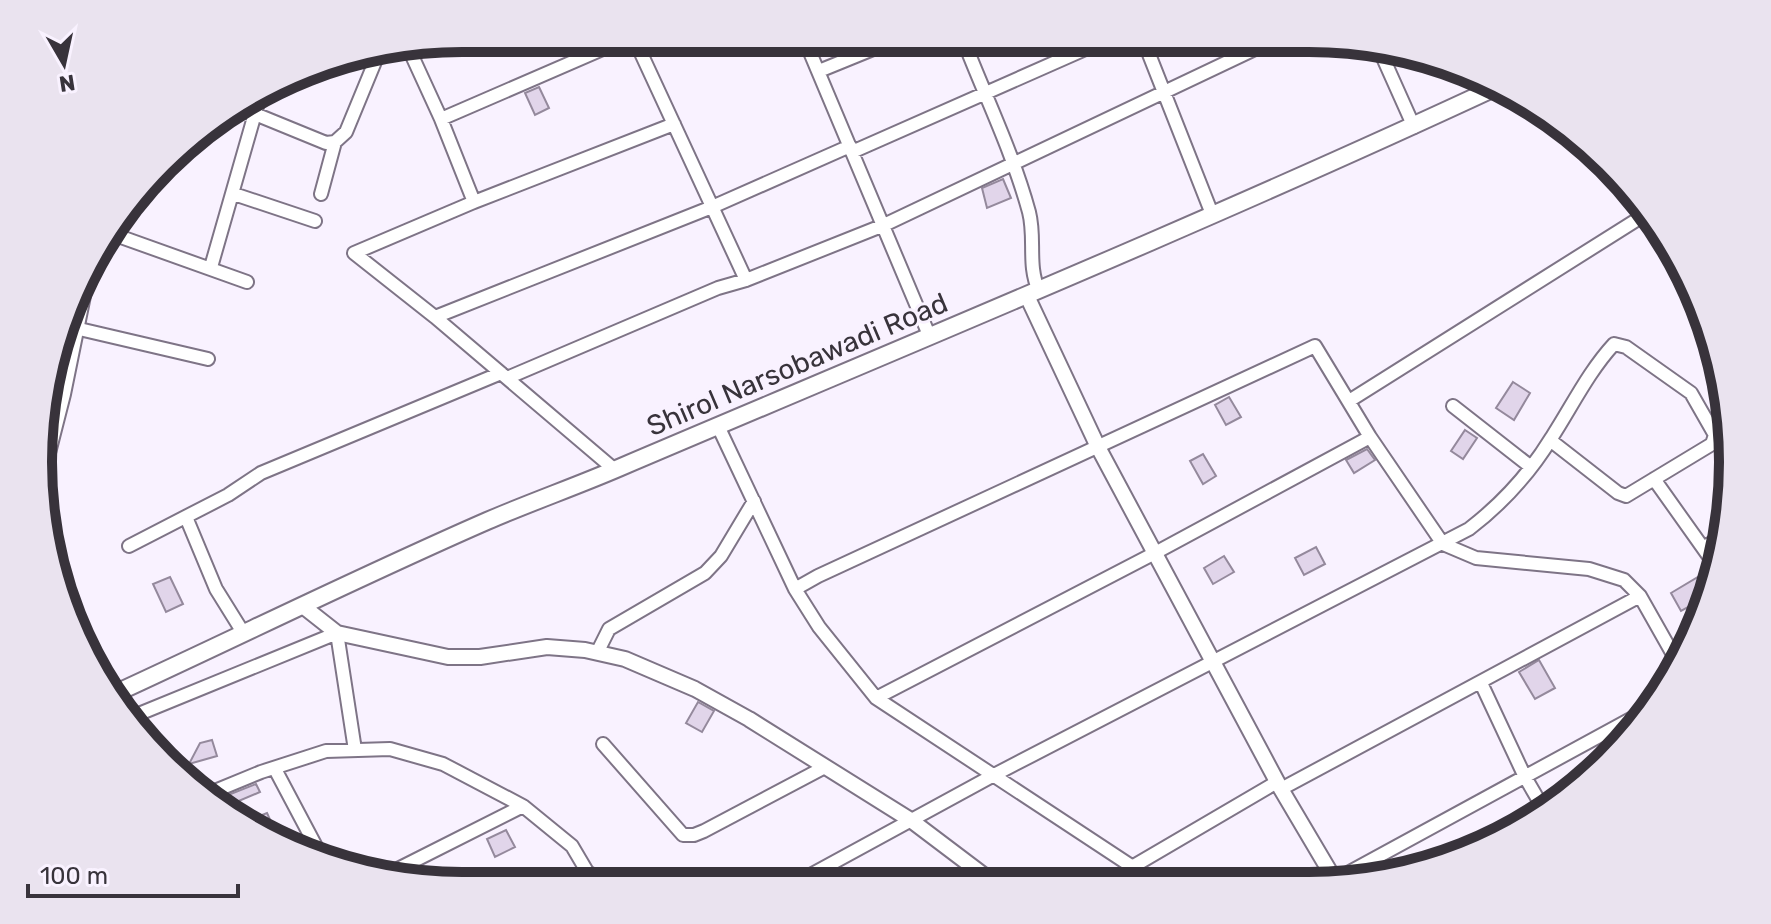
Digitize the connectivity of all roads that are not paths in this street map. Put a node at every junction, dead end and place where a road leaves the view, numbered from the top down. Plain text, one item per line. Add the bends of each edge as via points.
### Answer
1 (598, 52) edge
2 (638, 52) edge
3 (810, 52) edge
4 (866, 52) edge
5 (968, 52) edge
6 (1078, 52) edge
7 (1148, 52) edge
8 (1247, 52) edge
9 (412, 56) edge
10 (1384, 59) edge
11 (375, 62) edge
12 (819, 71) junction
13 (1164, 90) junction
14 (984, 92) junction
15 (1486, 92) edge
16 (257, 107) edge
17 (248, 113) edge
18 (255, 114) junction
19 (441, 119) junction
20 (674, 124) junction
21 (1414, 127) junction
22 (335, 142) junction
23 (851, 149) junction
24 (1013, 163) junction
25 (234, 194) junction
26 (321, 194) dead end
27 (474, 202) junction
28 (712, 207) junction
29 (1212, 214) junction
30 (1639, 219) edge
31 (315, 221) dead end
32 (884, 225) junction
33 (120, 236) edge
34 (211, 267) junction
35 (746, 280) junction
36 (247, 282) dead end
37 (1033, 294) junction
38 (435, 317) junction
39 (75, 328) joint
40 (929, 335) junction
41 (208, 359) dead end
42 (504, 376) junction
43 (1349, 401) junction
44 (1453, 406) dead end
45 (55, 413) edge
46 (718, 426) junction
47 (1370, 437) junction
48 (1550, 440) junction
49 (1098, 447) junction
50 (1531, 467) junction
51 (615, 470) junction
52 (1654, 479) junction
53 (754, 501) junction
54 (186, 517) junction
55 (1711, 543) edge
56 (1443, 544) junction
57 (129, 546) dead end
58 (1704, 547) junction
59 (1155, 553) junction
60 (1708, 554) edge
61 (795, 589) junction
62 (1640, 596) junction
63 (304, 607) junction
64 (337, 633) junction
65 (244, 634) junction
66 (1672, 652) edge
67 (597, 653) junction
68 (1215, 662) junction
69 (1481, 683) junction
70 (121, 691) edge
71 (876, 698) junction
72 (139, 714) edge
73 (1626, 722) edge
74 (603, 744) dead end
75 (355, 750) junction
76 (825, 767) junction
77 (275, 769) junction
78 (994, 775) junction
79 (1525, 777) junction
80 (1279, 785) junction
81 (217, 790) edge
82 (1539, 801) edge
83 (523, 806) junction
84 (912, 821) junction
85 (315, 845) edge
86 (402, 867) edge
87 (1132, 867) junction
88 (1358, 869) edge
89 (1329, 871) edge
90 (588, 872) edge
91 (816, 872) edge
92 (979, 872) edge
93 (1140, 872) edge

1 - 19 street
2 - 20 street
3 - 12 street
4 - 12 street
5 - 14 street
6 - 14 street
7 - 13 street
8 - 13 street
9 - 19 street
10 - 21 street
11 - 22 street via 346,132
12 - 23 street
13 - 24 street
13 - 29 street
14 - 23 street
14 - 24 street
15 - 21 main road, Shirol Narsobawadi Road
16 - 18 street
17 - 18 street
18 - 22 street
18 - 25 street
19 - 27 street
20 - 27 street
20 - 28 street
21 - 29 main road, Shirol Narsobawadi Road
22 - 26 street
23 - 28 street
23 - 32 street
24 - 32 street
24 - 37 street via 1031,224
25 - 31 street
25 - 34 street
27 - 38 street via 354,253
28 - 35 street
28 - 38 street
29 - 37 main road, Shirol Narsobawadi Road
30 - 43 street
32 - 35 street
32 - 40 street
33 - 34 street
34 - 36 street
35 - 42 street
37 - 40 main road, Shirol Narsobawadi Road
37 - 49 street
38 - 42 street
39 - 41 street
39 - 45 main road
40 - 46 main road, Shirol Narsobawadi Road
42 - 51 street
42 - 54 street via 261,473
43 - 47 street
43 - 49 street via 1315,346
44 - 50 street
46 - 51 main road, Shirol Narsobawadi Road
46 - 53 street
47 - 56 street
47 - 59 street
48 - 50 street
48 - 52 street via 1626,496
48 - 52 street via 1610,348 1619,343 1691,393 1715,435 1712,444
49 - 59 street
49 - 61 street
50 - 56 street via 1494,510
51 - 63 main road, Shirol Narsobawadi Road via 488,521
52 - 58 street
53 - 61 street
53 - 67 street via 705,573 609,629
54 - 57 street
54 - 65 street via 216,589
55 - 58 street
56 - 62 street via 1476,558 1589,569 1624,580
56 - 68 street
58 - 60 street
59 - 68 street
59 - 71 street
61 - 71 street
62 - 66 street
62 - 69 street
63 - 64 street
63 - 65 main road, Shirol Narsobawadi Road
64 - 67 street via 448,657 547,647
64 - 72 street
64 - 75 street
65 - 70 main road, Shirol Narsobawadi Road
67 - 76 street via 625,659 695,689
68 - 78 street
68 - 80 street
69 - 79 street
69 - 80 street
71 - 78 street
73 - 79 street
74 - 76 street via 689,836
75 - 77 street via 326,751
75 - 83 street via 390,749 443,764
76 - 84 street
77 - 81 street
77 - 85 street
78 - 84 street
78 - 87 street
79 - 82 street
79 - 88 street
80 - 87 street
80 - 89 street
83 - 86 street
83 - 90 street via 572,846
84 - 91 street
84 - 92 street
87 - 93 street

